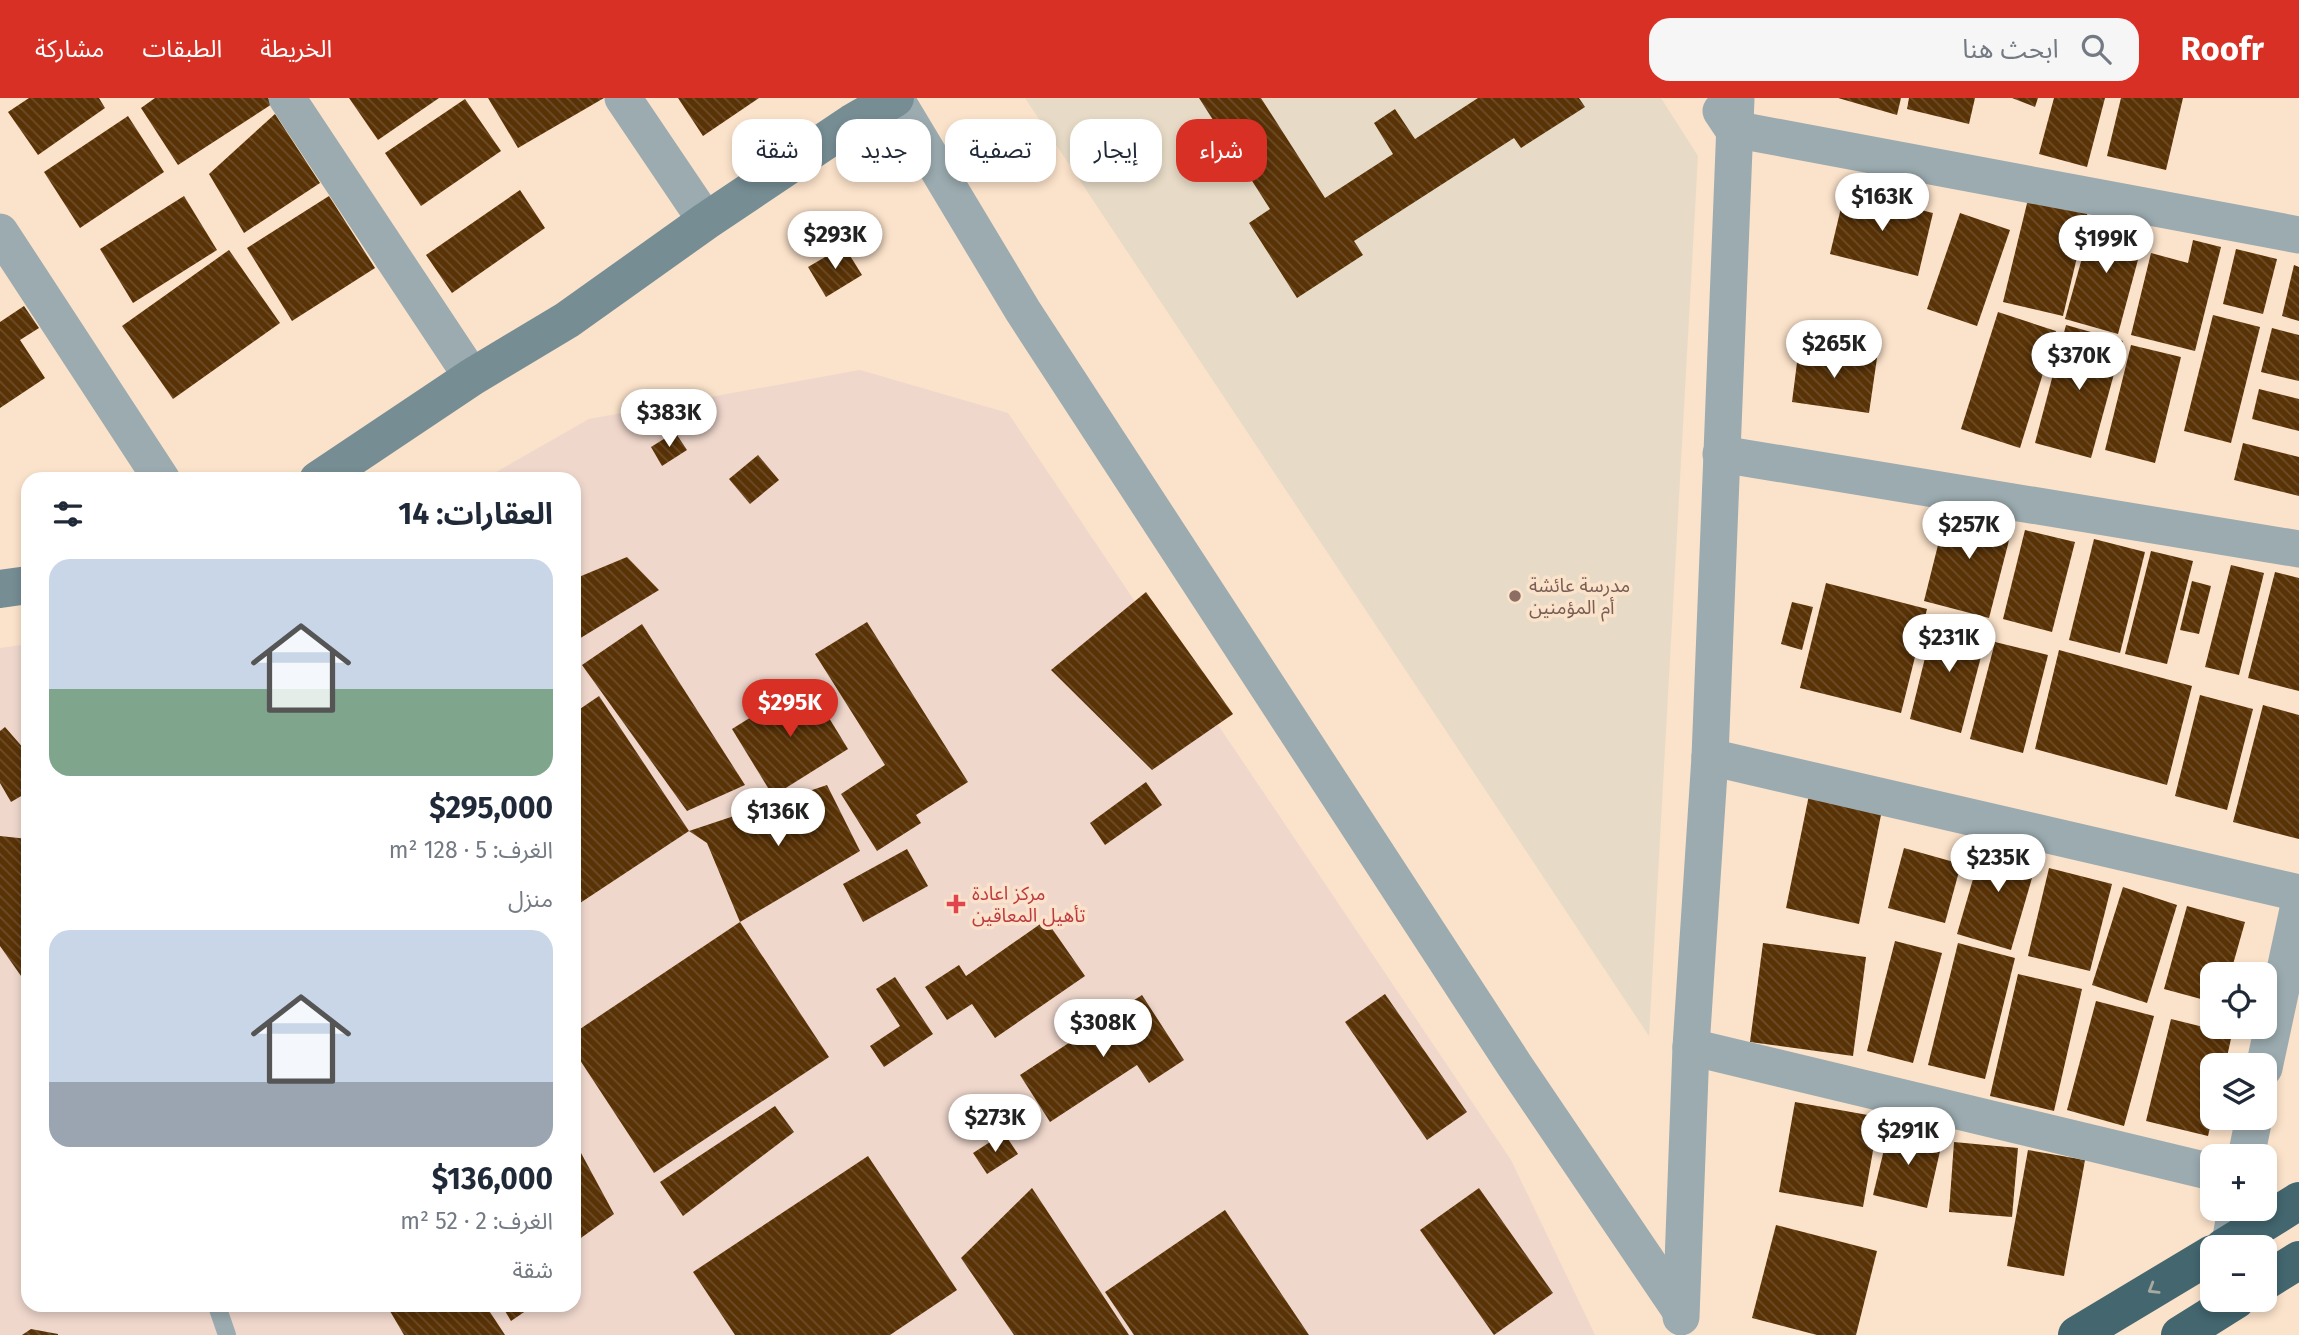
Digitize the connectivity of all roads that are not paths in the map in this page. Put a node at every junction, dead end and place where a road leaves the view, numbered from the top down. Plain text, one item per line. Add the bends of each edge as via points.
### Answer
1 (287, 98) edge
2 (623, 98) edge
3 (895, 98) edge
4 (1713, 98) edge
5 (1735, 114) edge
6 (706, 221) junction
7 (0, 232) edge
8 (2299, 235) edge
9 (472, 377) junction
10 (1721, 454) junction
11 (157, 472) edge
12 (330, 472) edge
13 (2299, 549) edge
14 (21, 586) edge
15 (0, 589) edge
16 (1710, 757) junction
17 (2299, 893) edge
18 (2299, 905) edge
19 (1691, 1046) junction
20 (2267, 1053) edge
21 (2200, 1169) edge
22 (2299, 1201) edge
23 (2233, 1235) edge
24 (2200, 1255) edge
25 (2299, 1260) edge
26 (2277, 1274) edge
27 (219, 1312) edge
28 (2217, 1312) edge
29 (1681, 1322) edge
30 (227, 1335) edge
31 (2077, 1335) edge
32 (2180, 1335) edge

1 - 9 street
2 - 6 street
3 - 6 street
3 - 29 street via 1023,311
4 - 5 street
5 - 8 street
5 - 10 street
6 - 9 street via 567,320
7 - 11 street
9 - 12 street
10 - 13 street
10 - 16 street
14 - 15 street
16 - 17 street
16 - 19 street
18 - 20 street
19 - 21 street
19 - 29 street
22 - 23 highway
24 -> 31 highway
25 - 26 highway
27 - 30 lane
28 - 32 highway

